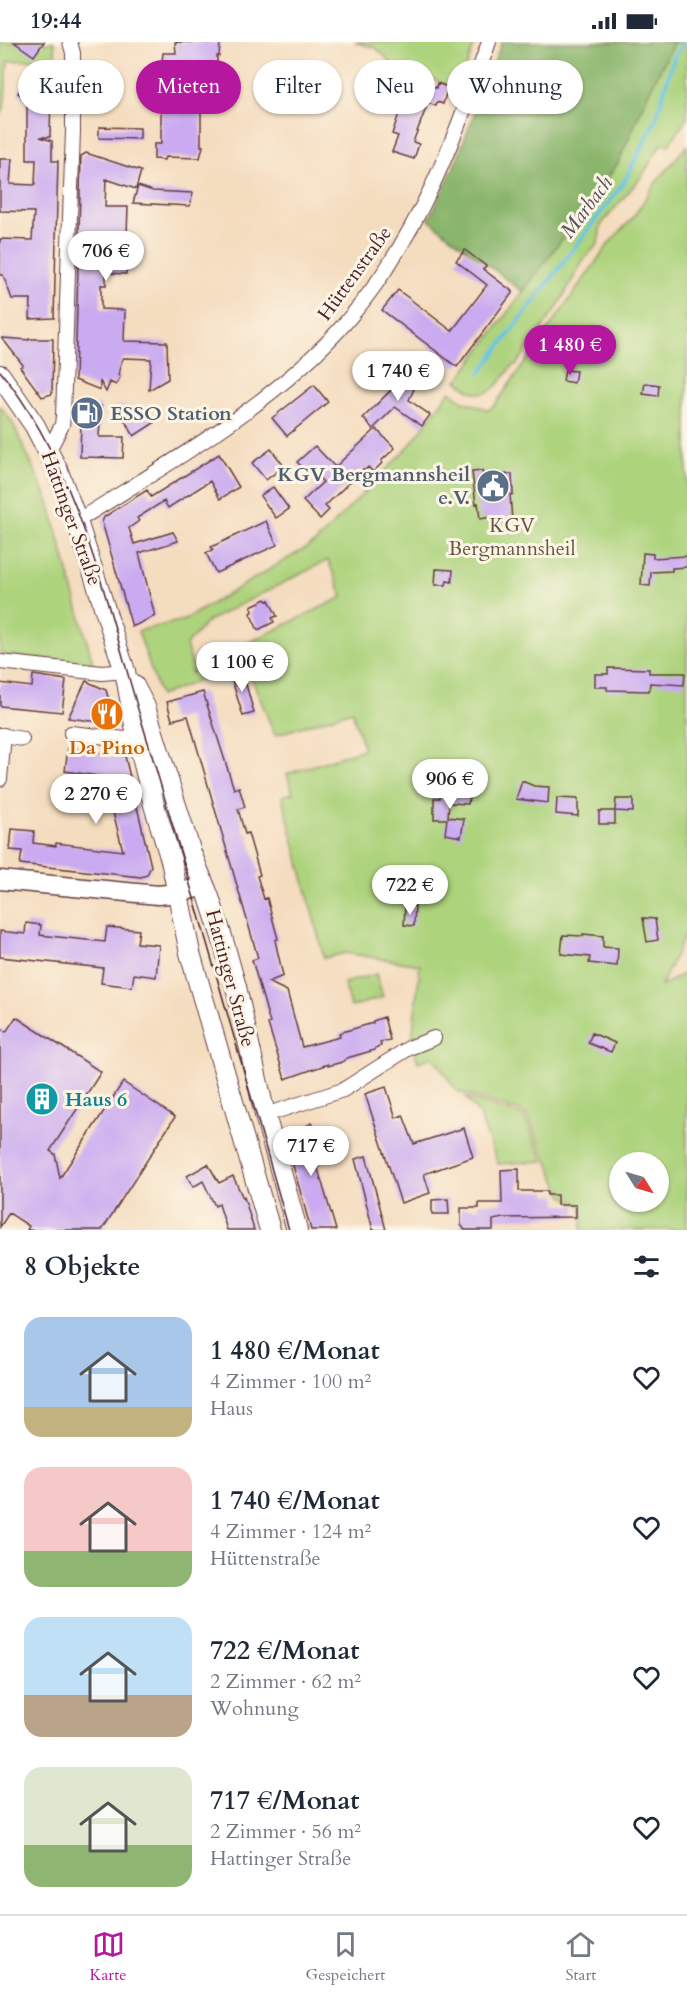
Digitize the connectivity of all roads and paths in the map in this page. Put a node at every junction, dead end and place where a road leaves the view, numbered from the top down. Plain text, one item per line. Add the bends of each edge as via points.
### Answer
1 (489, 42) edge
2 (72, 48) edge
3 (0, 375) edge
4 (49, 450) junction
5 (77, 521) junction
6 (0, 662) edge
7 (125, 671) junction
8 (70, 733) dead end
9 (145, 733) junction
10 (2, 735) edge
11 (22, 739) dead end
12 (0, 779) edge
13 (0, 880) edge
14 (205, 886) junction
15 (177, 893) junction
16 (434, 1038) dead end
17 (265, 1115) junction
18 (270, 1230) edge
19 (297, 1230) edge

1 - 5 street, Hüttenstraße via 435,183 409,231 348,320 303,364 234,420
2 - 4 street via 73,131 63,416
3 - 4 main road, Hattinger Straße
4 - 5 main road, Hattinger Straße
5 - 7 main road, Hattinger Straße
6 - 7 street via 102,673
7 - 9 main road, Hattinger Straße
8 - 9 street via 125,739
9 - 14 main road, Hattinger Straße
9 - 15 main road, Hattinger Straße via 154,805
10 - 11 street
10 - 12 street
13 - 15 street via 158,896
14 - 15 street
14 - 17 main road, Hattinger Straße via 236,987
15 - 18 main road, Hattinger Straße via 190,952
16 - 17 street via 343,1090
17 - 19 main road, Hattinger Straße

